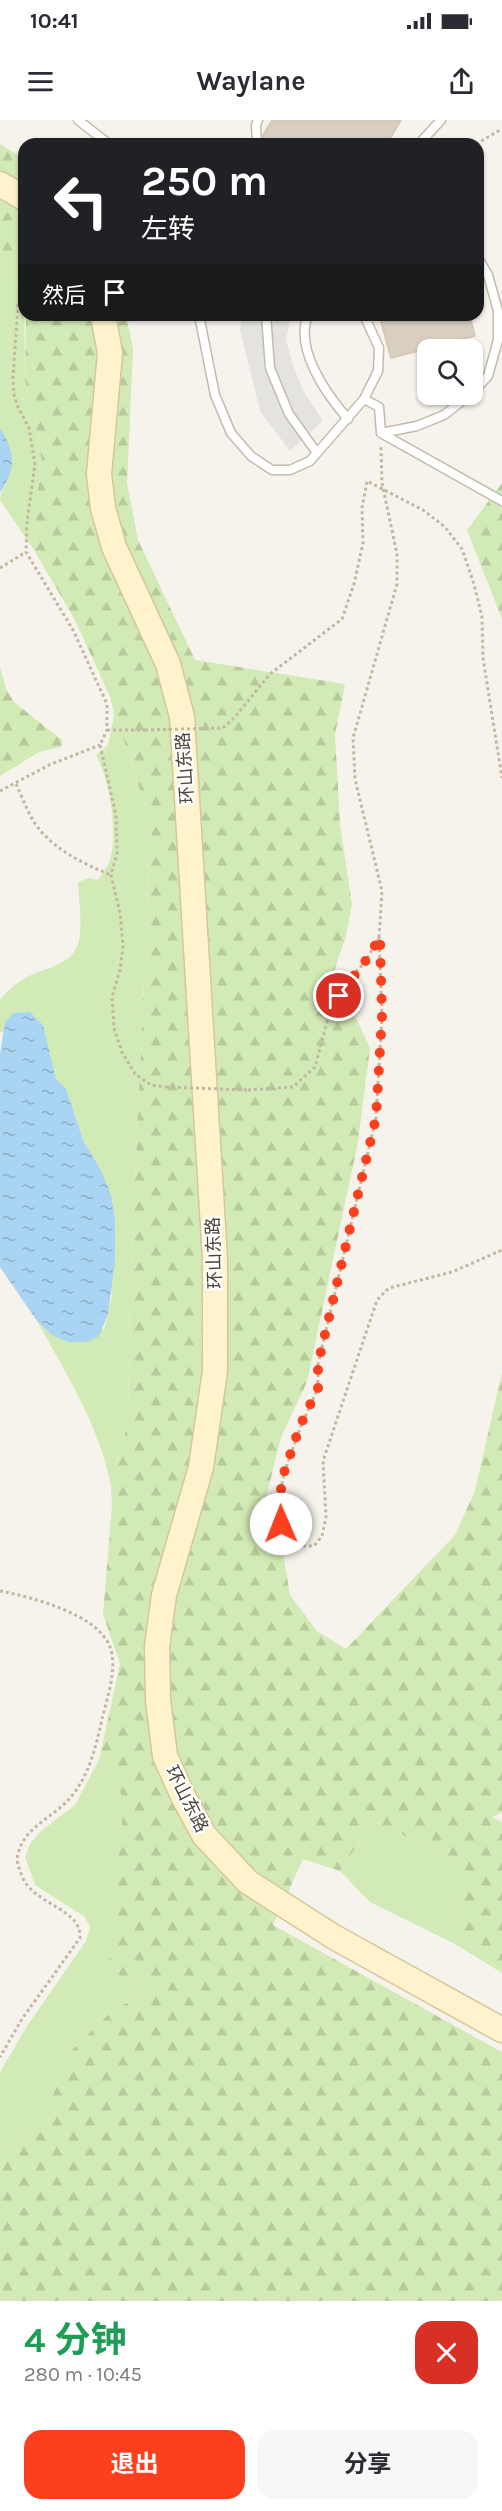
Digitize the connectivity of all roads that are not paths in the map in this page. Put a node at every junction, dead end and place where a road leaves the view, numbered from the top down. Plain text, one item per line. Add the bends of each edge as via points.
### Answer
1 (78, 120) edge
2 (258, 120) edge
3 (441, 120) edge
4 (101, 138) edge
5 (256, 138) edge
6 (424, 138) edge
7 (0, 184) edge
8 (18, 194) edge
9 (484, 269) edge
10 (104, 321) edge
11 (201, 321) edge
12 (266, 321) edge
13 (305, 321) edge
14 (367, 321) edge
15 (483, 382) edge
16 (364, 399) junction
17 (457, 405) edge
18 (348, 419) junction
19 (381, 433) junction
20 (317, 453) junction
21 (502, 501) edge
22 (502, 2030) edge

1 - 4 lane
2 - 5 lane
3 - 6 lane
7 - 8 street
9 - 15 lane via 498,311 498,340
10 - 22 street, 环山东路 via 110,353 99,474 103,508 114,548 168,664 182,717 215,1259 214,1371 201,1467 164,1595 157,1647 165,1756 204,1835 248,1882 333,1936
11 - 20 lane via 215,395 231,433 251,456 272,470 290,470 310,461
12 - 20 lane via 270,368 289,414
13 - 18 lane via 306,345 316,375
14 - 16 lane via 379,348 378,371
16 - 18 lane
16 - 19 lane via 379,408
17 - 19 lane via 417,426
18 - 20 lane
19 - 21 lane

